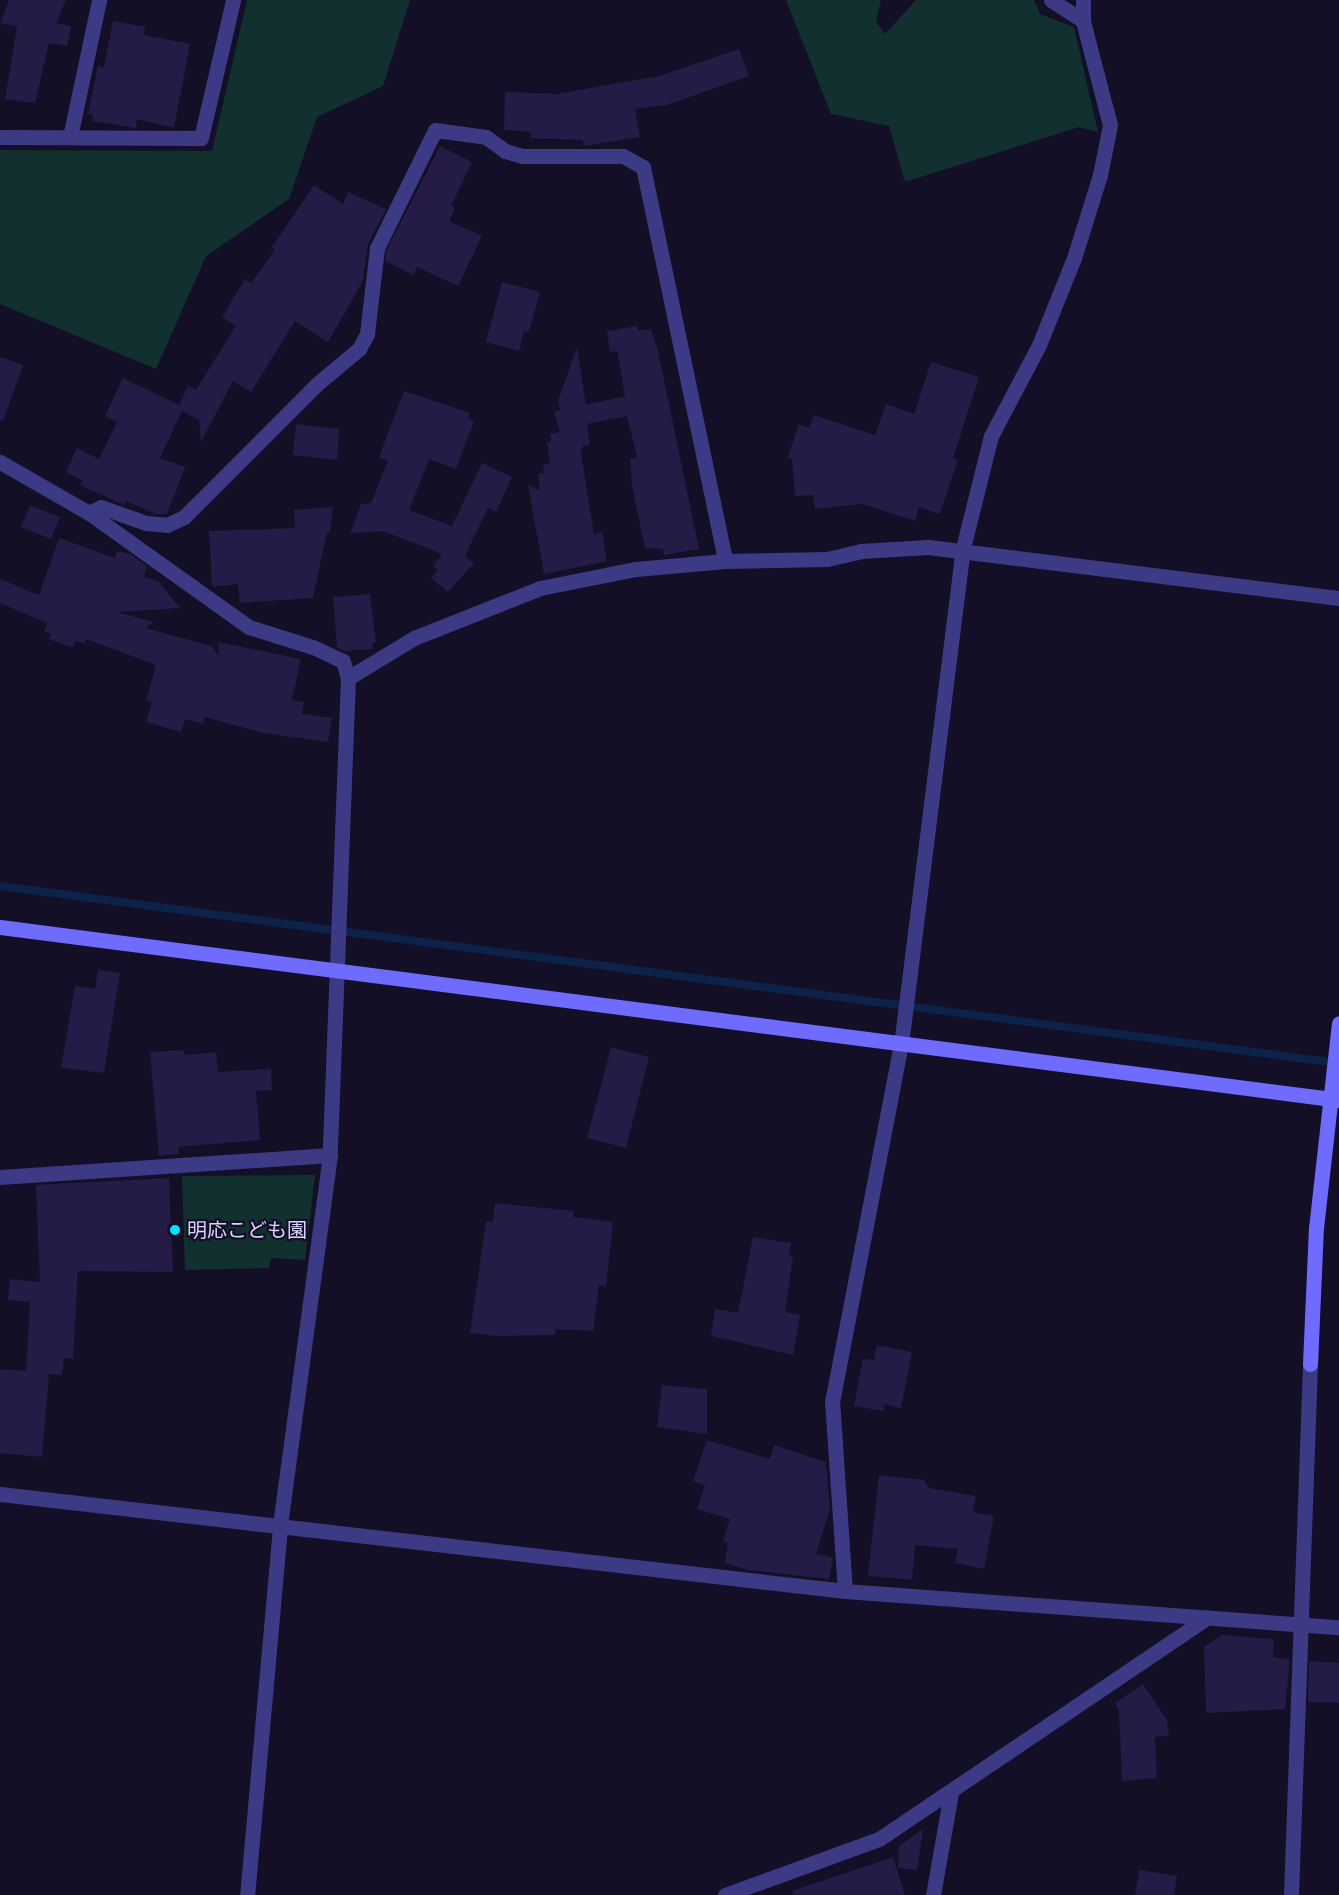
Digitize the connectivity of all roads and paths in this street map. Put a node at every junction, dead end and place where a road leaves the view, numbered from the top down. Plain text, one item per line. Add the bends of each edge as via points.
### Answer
1 (99, 0) edge
2 (233, 0) edge
3 (1051, 0) edge
4 (1083, 0) edge
5 (1083, 21) junction
6 (0, 137) edge
7 (70, 137) junction
8 (0, 462) edge
9 (89, 513) junction
10 (962, 552) junction
11 (725, 561) junction
12 (1339, 598) edge
13 (348, 678) junction
14 (0, 927) edge
15 (340, 971) junction
16 (1339, 1023) edge
17 (901, 1045) junction
18 (1335, 1100) edge
19 (330, 1155) junction
20 (0, 1177) edge
21 (0, 1494) edge
22 (280, 1527) junction
23 (845, 1591) junction
24 (1207, 1618) junction
25 (1303, 1625) junction
26 (1339, 1627) edge
27 (951, 1793) junction
28 (247, 1895) edge
29 (725, 1895) edge
30 (933, 1895) edge
31 (1291, 1895) edge

1 - 7 street
2 - 7 street via 201,138
3 - 5 street
4 - 5 street
5 - 10 street via 1110,125 1100,175 1074,258 1039,345 991,436
6 - 7 street
8 - 9 street
9 - 11 street via 101,507 146,523 167,525 184,517 317,384 359,349 367,334 377,248 435,130 486,137 505,151 523,156 623,156 643,167
9 - 13 street via 249,627 343,661
10 - 11 street via 928,547 861,551 827,559
10 - 12 street
10 - 17 street
11 - 13 street via 636,569 540,588 414,639
13 - 15 street
14 - 15 street
15 - 17 street
15 - 19 street
16 - 18 street
17 - 18 street
17 - 23 street via 832,1402
18 - 25 street via 1316,1228
19 - 20 street
19 - 22 street
21 - 22 street
22 - 23 street
22 - 28 street
23 - 24 street
24 - 25 street
24 - 27 street
25 - 26 street
25 - 31 street
27 - 29 street via 879,1839
27 - 30 street

